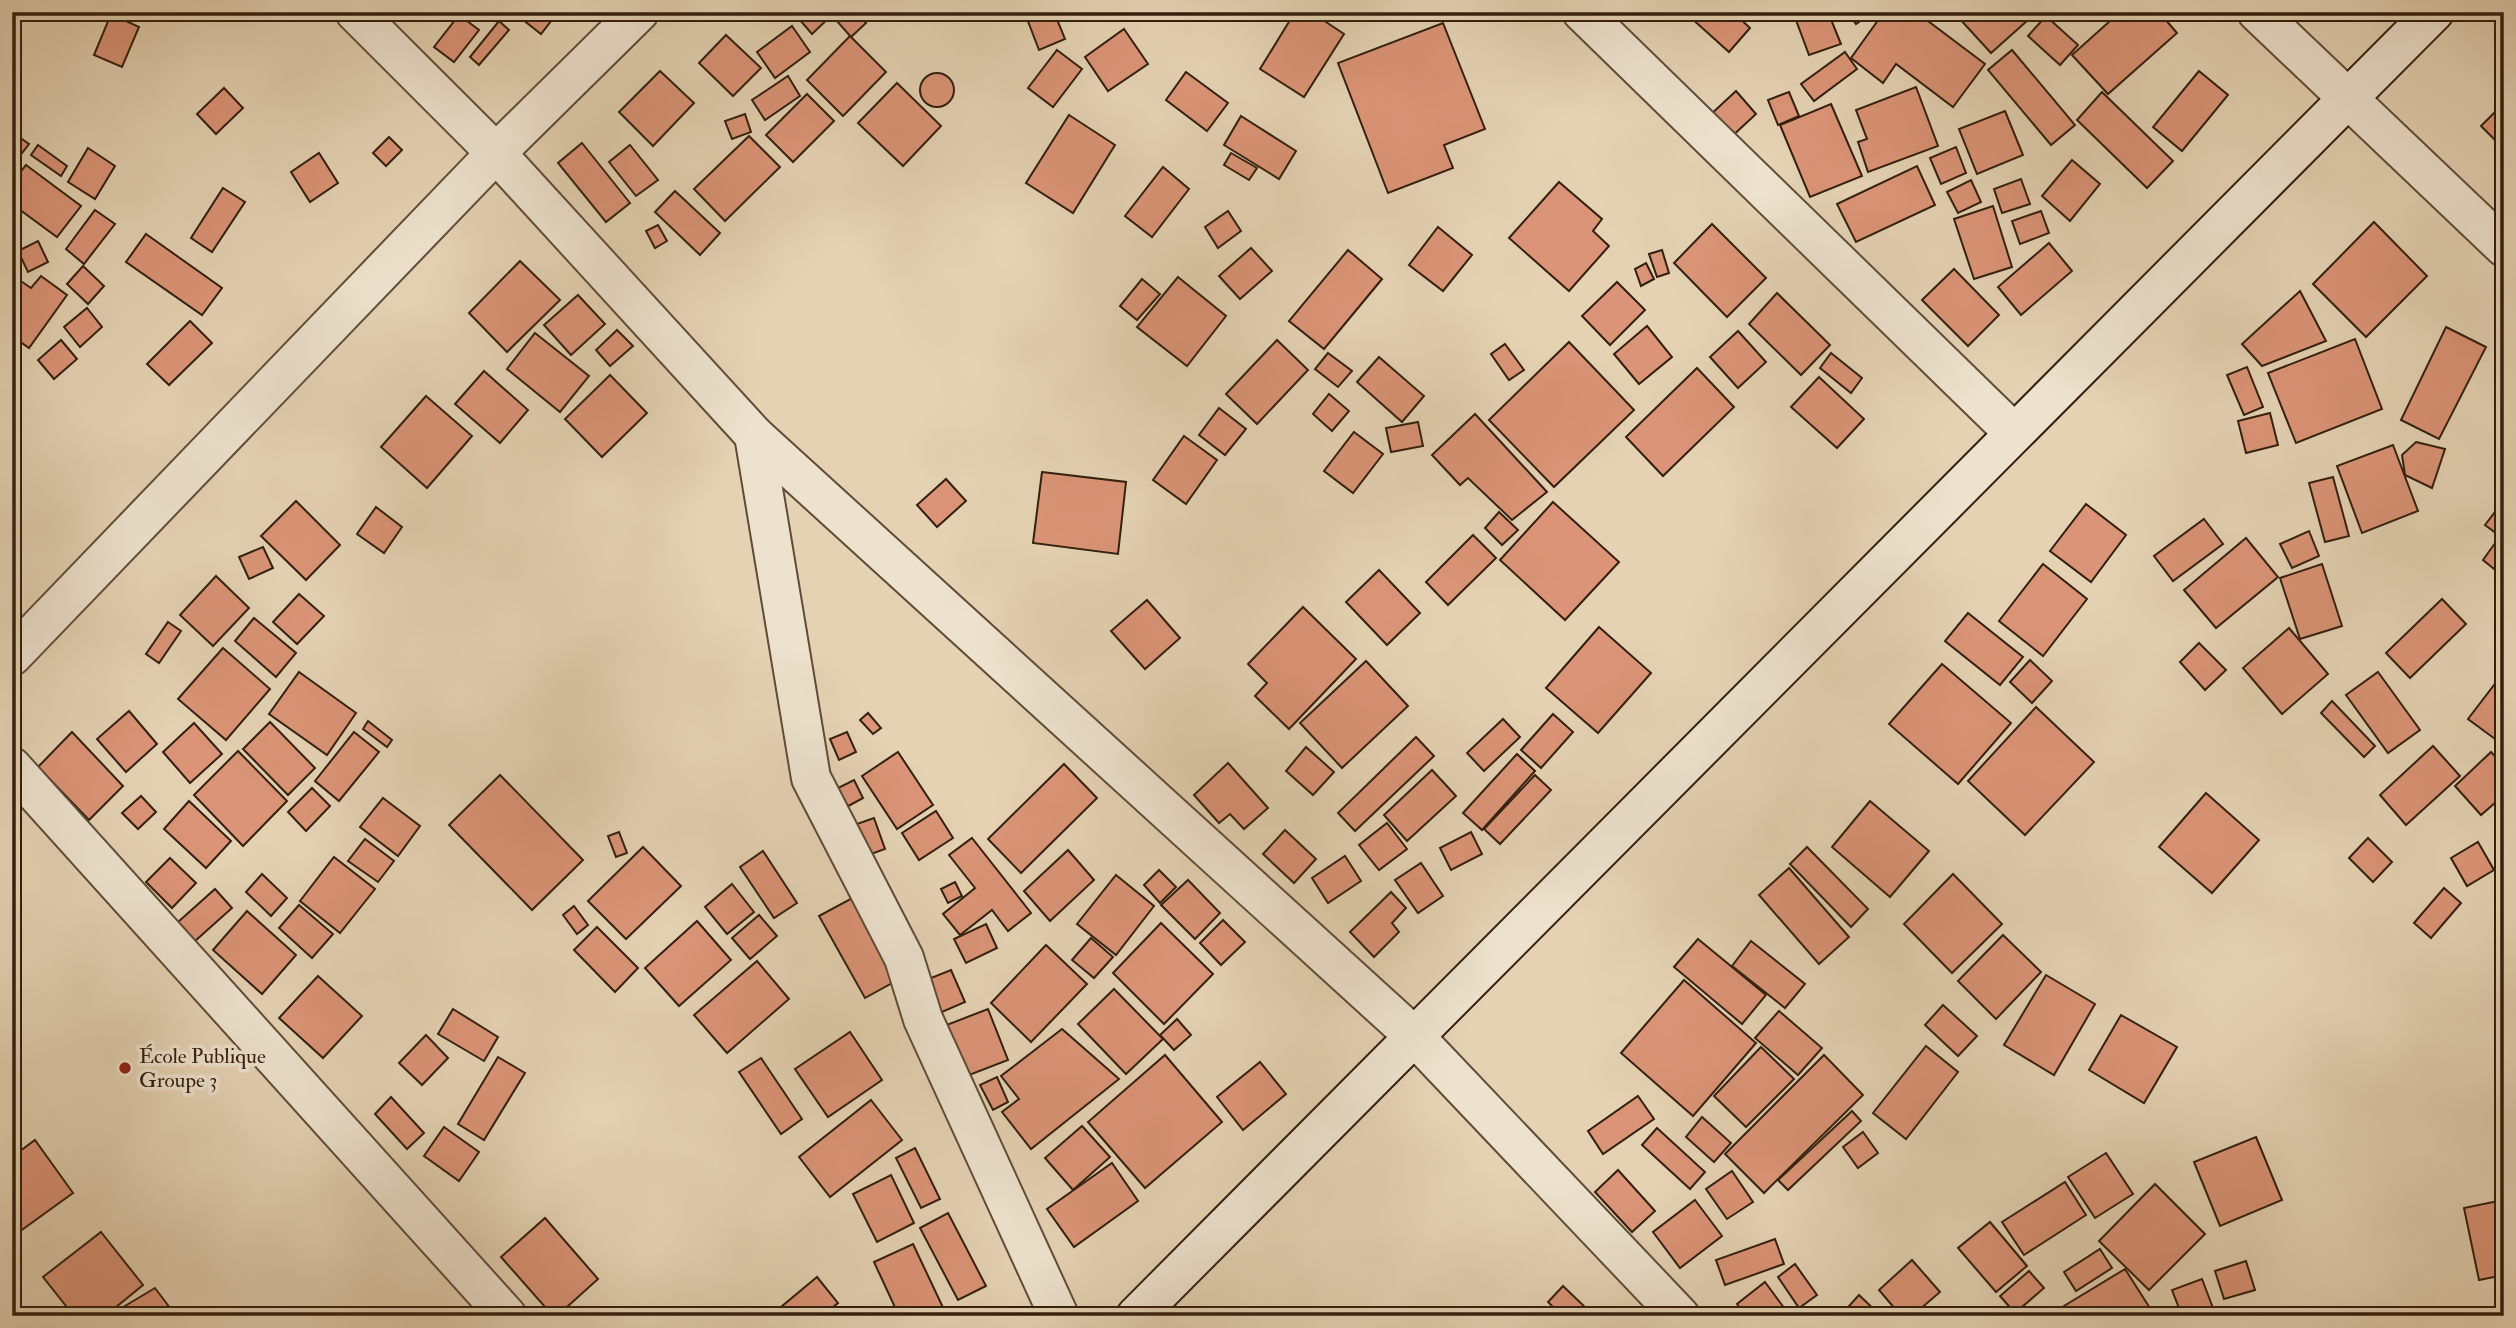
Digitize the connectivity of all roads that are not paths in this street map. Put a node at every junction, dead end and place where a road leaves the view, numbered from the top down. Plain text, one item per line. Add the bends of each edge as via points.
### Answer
1 (355, 12) edge
2 (639, 12) edge
3 (1582, 12) edge
4 (2257, 12) edge
5 (2434, 12) edge
6 (2347, 99) junction
7 (496, 153) junction
8 (2504, 247) edge
9 (2014, 433) junction
10 (754, 435) junction
11 (12, 656) edge
12 (12, 767) edge
13 (1414, 1036) junction
14 (507, 1316) edge
15 (1059, 1316) edge
16 (1136, 1316) edge
17 (1680, 1316) edge

1 - 7 street
2 - 7 street
3 - 9 street
4 - 6 street
5 - 6 street
6 - 8 street
6 - 9 street
7 - 10 street
7 - 11 street
9 - 13 street
10 - 13 street
10 - 15 street via 811,778 904,958 923,1019
12 - 14 street
13 - 16 street
13 - 17 street

